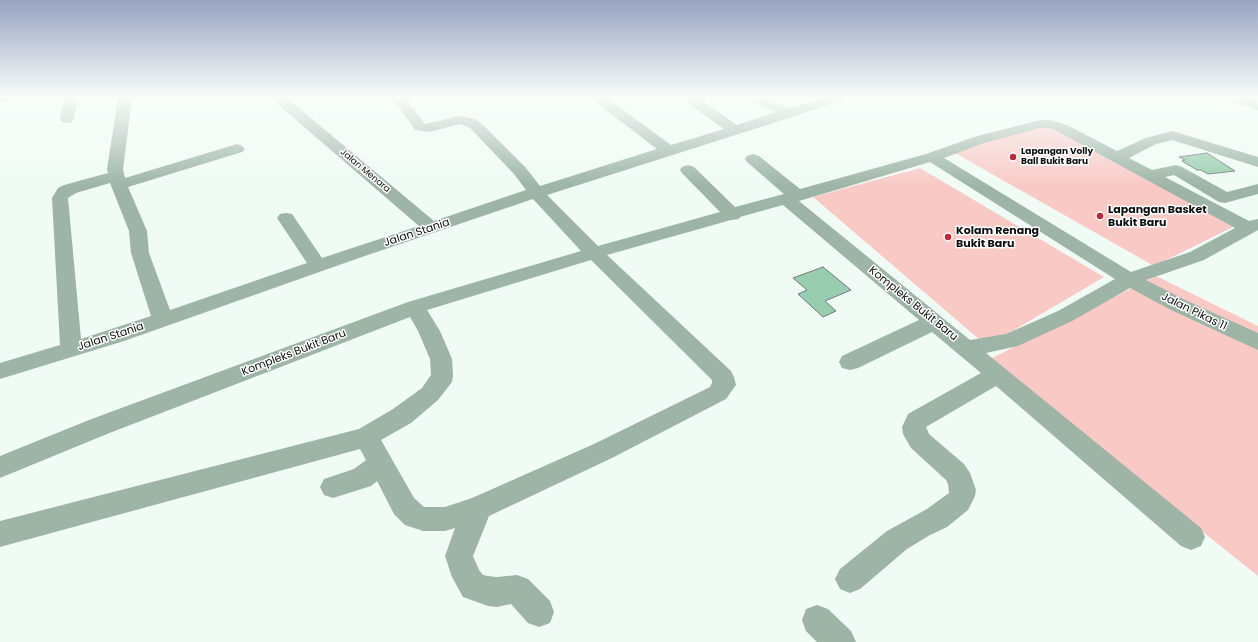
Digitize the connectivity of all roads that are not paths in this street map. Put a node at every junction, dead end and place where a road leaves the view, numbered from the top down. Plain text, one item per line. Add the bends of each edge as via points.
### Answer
1 (121, 128) edge
2 (314, 128) edge
3 (476, 128) edge
4 (639, 128) edge
5 (732, 128) edge
6 (742, 128) edge
7 (1025, 128) edge
8 (1062, 128) edge
9 (735, 130) junction
10 (237, 150) dead end
11 (669, 151) junction
12 (927, 158) junction
13 (1116, 158) junction
14 (753, 159) dead end
15 (1258, 162) edge
16 (688, 170) dead end
17 (1150, 175) junction
18 (118, 180) junction
19 (1258, 189) edge
20 (538, 192) junction
21 (792, 198) junction
22 (733, 215) junction
23 (286, 218) dead end
24 (1253, 226) edge
25 (432, 228) junction
26 (594, 253) junction
27 (318, 266) junction
28 (1125, 283) junction
29 (415, 307) junction
30 (163, 320) junction
31 (934, 322) junction
32 (1258, 342) edge
33 (966, 348) junction
34 (71, 350) junction
35 (850, 362) dead end
36 (0, 371) edge
37 (996, 374) junction
38 (366, 437) junction
39 (381, 463) junction
40 (0, 467) edge
41 (333, 487) dead end
42 (478, 508) junction
43 (0, 534) edge
44 (1191, 537) dead end
45 (850, 579) dead end
46 (539, 612) dead end
47 (817, 620) dead end
48 (840, 642) edge

1 - 18 street via 115,169
2 - 25 street, Jalan Menara
3 - 20 street via 520,170
4 - 11 street
5 - 9 street
6 - 9 street, Jalan Stania
7 - 12 street, Kompleks Bukit Baru
8 - 13 street, Kompleks Bukit Baru
9 - 11 street, Jalan Stania
10 - 18 street
11 - 20 street, Jalan Stania
12 - 21 street, Kompleks Bukit Baru
12 - 28 street, Jalan Pikas 11
13 - 15 street via 1172,134
13 - 17 street, Kompleks Bukit Baru
14 - 21 street via 777,178
16 - 22 street
17 - 19 street via 1176,170 1225,198
17 - 24 street, Kompleks Bukit Baru
18 - 30 street via 138,231 140,253
18 - 34 street via 70,189 60,198
20 - 25 street, Jalan Stania
20 - 26 street via 544,202
21 - 22 street, Kompleks Bukit Baru
21 - 31 street, Kompleks Bukit Baru
22 - 26 street, Kompleks Bukit Baru
23 - 27 street
24 - 28 street, Kompleks Bukit Baru via 1197,256
25 - 27 street, Jalan Stania
26 - 29 street, Kompleks Bukit Baru
26 - 42 street via 723,377 724,385 718,393
27 - 30 street, Jalan Stania
28 - 32 street, Jalan Pikas 11
28 - 33 street, Kompleks Bukit Baru via 1065,316 1010,341
29 - 38 street via 441,359 440,382 430,394 402,416
29 - 40 street, Kompleks Bukit Baru via 98,427
30 - 34 street, Jalan Stania
31 - 33 street, Kompleks Bukit Baru
31 - 35 street
33 - 37 street
34 - 36 street, Jalan Stania
37 - 44 street
37 - 45 street via 917,421 914,427 920,441 955,472 961,481 963,490 958,502 937,518 897,540
38 - 39 street
38 - 43 street
39 - 41 street via 362,478
39 - 42 street via 404,506 415,516 423,519 445,519
42 - 46 street via 459,556 469,580 474,587 488,591 517,589
47 - 48 street

